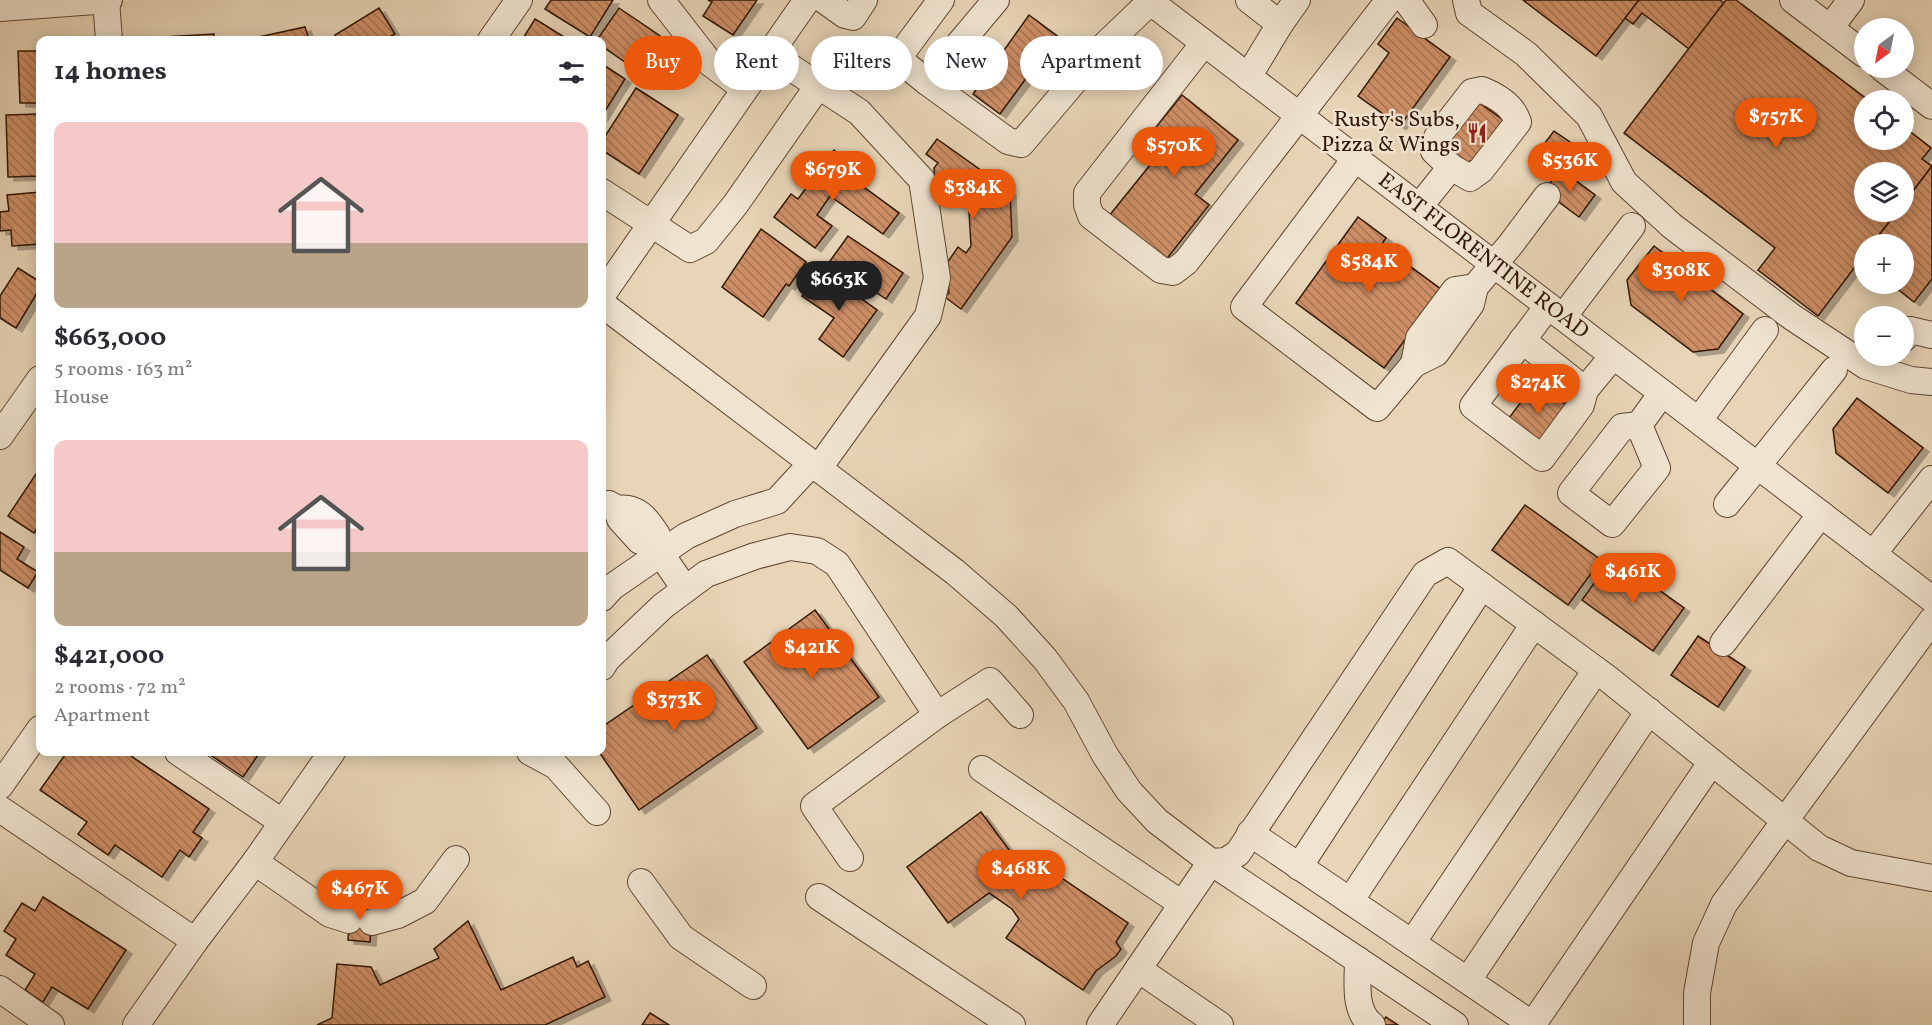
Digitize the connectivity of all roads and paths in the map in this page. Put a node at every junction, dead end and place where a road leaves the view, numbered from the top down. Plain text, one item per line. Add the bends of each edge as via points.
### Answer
1 (107, 0) edge
2 (519, 0) edge
3 (661, 0) edge
4 (807, 0) edge
5 (824, 0) edge
6 (864, 0) edge
7 (941, 0) edge
8 (996, 0) edge
9 (1249, 0) edge
10 (1297, 0) edge
11 (1389, 0) edge
12 (1406, 0) edge
13 (1466, 0) edge
14 (1793, 0) edge
15 (1851, 0) edge
16 (1149, 1) edge
17 (0, 8) edge
18 (1280, 24) junction
19 (1424, 25) dead end
20 (1830, 28) junction
21 (109, 36) edge
22 (494, 36) edge
23 (782, 36) edge
24 (966, 36) edge
25 (1204, 43) junction
26 (1854, 46) edge
27 (714, 66) edge
28 (1248, 76) junction
29 (1895, 78) edge
30 (924, 80) edge
31 (744, 90) edge
32 (816, 90) edge
33 (825, 90) edge
34 (938, 90) edge
35 (1932, 106) edge
36 (1299, 115) junction
37 (1355, 159) junction
38 (1450, 167) dead end
39 (606, 195) edge
40 (1547, 196) dead end
41 (1419, 207) junction
42 (651, 225) junction
43 (1632, 226) dead end
44 (1494, 264) junction
45 (606, 290) edge
46 (606, 307) edge
47 (1556, 311) junction
48 (1765, 330) dead end
49 (1914, 331) edge
50 (1932, 335) edge
51 (1522, 340) junction
52 (1613, 356) junction
53 (1854, 358) edge
54 (1887, 366) edge
55 (1834, 370) dead end
56 (1932, 382) edge
57 (36, 385) edge
58 (1585, 390) junction
59 (1662, 393) junction
60 (1699, 420) junction
61 (1639, 425) dead end
62 (0, 436) edge
63 (815, 466) junction
64 (1759, 466) junction
65 (1932, 479) edge
66 (1727, 504) dead end
67 (607, 506) edge
68 (1821, 514) junction
69 (657, 549) junction
70 (1873, 554) junction
71 (1482, 586) junction
72 (685, 590) junction
73 (606, 593) edge
74 (1932, 599) edge
75 (1932, 620) edge
76 (1534, 624) junction
77 (1723, 643) dead end
78 (606, 661) edge
79 (1596, 670) junction
80 (1649, 711) junction
81 (938, 715) junction
82 (1020, 715) dead end
83 (36, 735) edge
84 (184, 756) edge
85 (329, 756) edge
86 (559, 759) edge
87 (1712, 763) junction
88 (982, 769) dead end
89 (0, 786) edge
90 (0, 809) edge
91 (597, 812) dead end
92 (1784, 821) junction
93 (282, 822) junction
94 (1251, 833) junction
95 (850, 858) dead end
96 (456, 859) dead end
97 (255, 862) junction
98 (1211, 862) junction
99 (1299, 867) junction
100 (1932, 878) edge
101 (640, 882) dead end
102 (819, 897) dead end
103 (1350, 901) junction
104 (1182, 904) junction
105 (195, 941) junction
106 (1412, 943) junction
107 (1358, 960) junction
108 (1138, 969) junction
109 (1468, 980) junction
110 (753, 986) dead end
111 (0, 989) edge
112 (1533, 1024) edge
113 (51, 1025) edge
114 (136, 1025) edge
115 (1012, 1025) edge
116 (1100, 1025) edge
117 (1220, 1025) edge
118 (1372, 1025) edge
119 (1455, 1025) edge
120 (1697, 1025) edge

1 - 17 street
1 - 21 street
2 - 22 street
3 - 27 street
4 - 23 street
5 - 6 street via 853,17
7 - 30 street via 902,54 901,61
8 - 24 street
9 - 18 street
10 - 18 street
11 - 36 street
12 - 19 street
13 - 53 street via 1470,13 1526,54 1589,116 1624,182 1672,226 1792,317
14 - 20 street
15 - 20 street
16 - 25 street, EAST FLORENTINE ROAD
16 - 34 street via 1104,46 1021,144 1008,141
18 - 28 street
20 - 26 street
25 - 28 street, EAST FLORENTINE ROAD
25 - 36 street via 1087,193 1091,216 1161,270 1173,272 1186,262
28 - 36 street, EAST FLORENTINE ROAD
29 - 35 street
31 - 42 street
32 - 42 street via 706,242 690,249
33 - 63 street via 859,112 922,180 937,278 928,316
36 - 37 street, EAST FLORENTINE ROAD
37 - 41 street, EAST FLORENTINE ROAD
37 - 44 street via 1244,307 1377,408 1414,363 1419,338 1455,290 1474,287
38 - 41 street
39 - 42 street
40 - 44 street
41 - 44 street, EAST FLORENTINE ROAD
42 - 45 street
43 - 47 street
44 - 47 street, EAST FLORENTINE ROAD
46 - 63 street
47 - 51 street
47 - 52 street, EAST FLORENTINE ROAD
48 - 60 street
49 - 50 street
51 - 58 street
51 - 58 street via 1473,406 1542,458 1581,405
52 - 58 street
52 - 59 street, EAST FLORENTINE ROAD
54 - 56 street via 1911,381
55 - 64 street
57 - 62 street
59 - 60 street, EAST FLORENTINE ROAD
59 - 61 street
60 - 64 street, EAST FLORENTINE ROAD
63 - 69 street via 777,501 735,514
63 - 98 street via 955,572 1005,616 1045,659 1076,701 1129,791 1157,821
64 - 66 street
64 - 68 street, EAST FLORENTINE ROAD
65 - 70 street
67 - 69 street via 628,507 637,512 657,535
68 - 70 street, EAST FLORENTINE ROAD
68 - 77 street
69 - 72 street
69 - 73 street
70 - 74 street, EAST FLORENTINE ROAD
71 - 76 street
71 - 94 street via 1448,561 1425,574
71 - 99 street
72 - 78 street
72 - 81 street via 706,574 755,556 790,547 817,551 837,564
75 - 92 street
76 - 79 street
76 - 103 street
79 - 80 street
79 - 106 street
80 - 87 street
80 - 109 street
81 - 82 street via 990,681
81 - 95 street via 814,806
83 - 89 street
84 - 93 street
85 - 93 street
86 - 91 street
87 - 92 street
87 - 112 street
88 - 104 street
90 - 105 street
92 - 100 street via 1819,848 1851,863
92 - 120 street via 1725,904 1706,943 1697,993
93 - 97 street
94 - 98 street via 1238,853 1226,861
94 - 99 street
96 - 97 street via 425,901 398,915 360,921 330,914
97 - 105 street
98 - 104 street
98 - 107 street
99 - 103 street
101 - 110 street via 681,938
102 - 115 street
103 - 106 street
104 - 108 street
105 - 114 street
106 - 109 street
107 - 118 street via 1358,997 1365,1020
107 - 119 street
108 - 116 street
108 - 117 street
109 - 112 street
111 - 113 street

